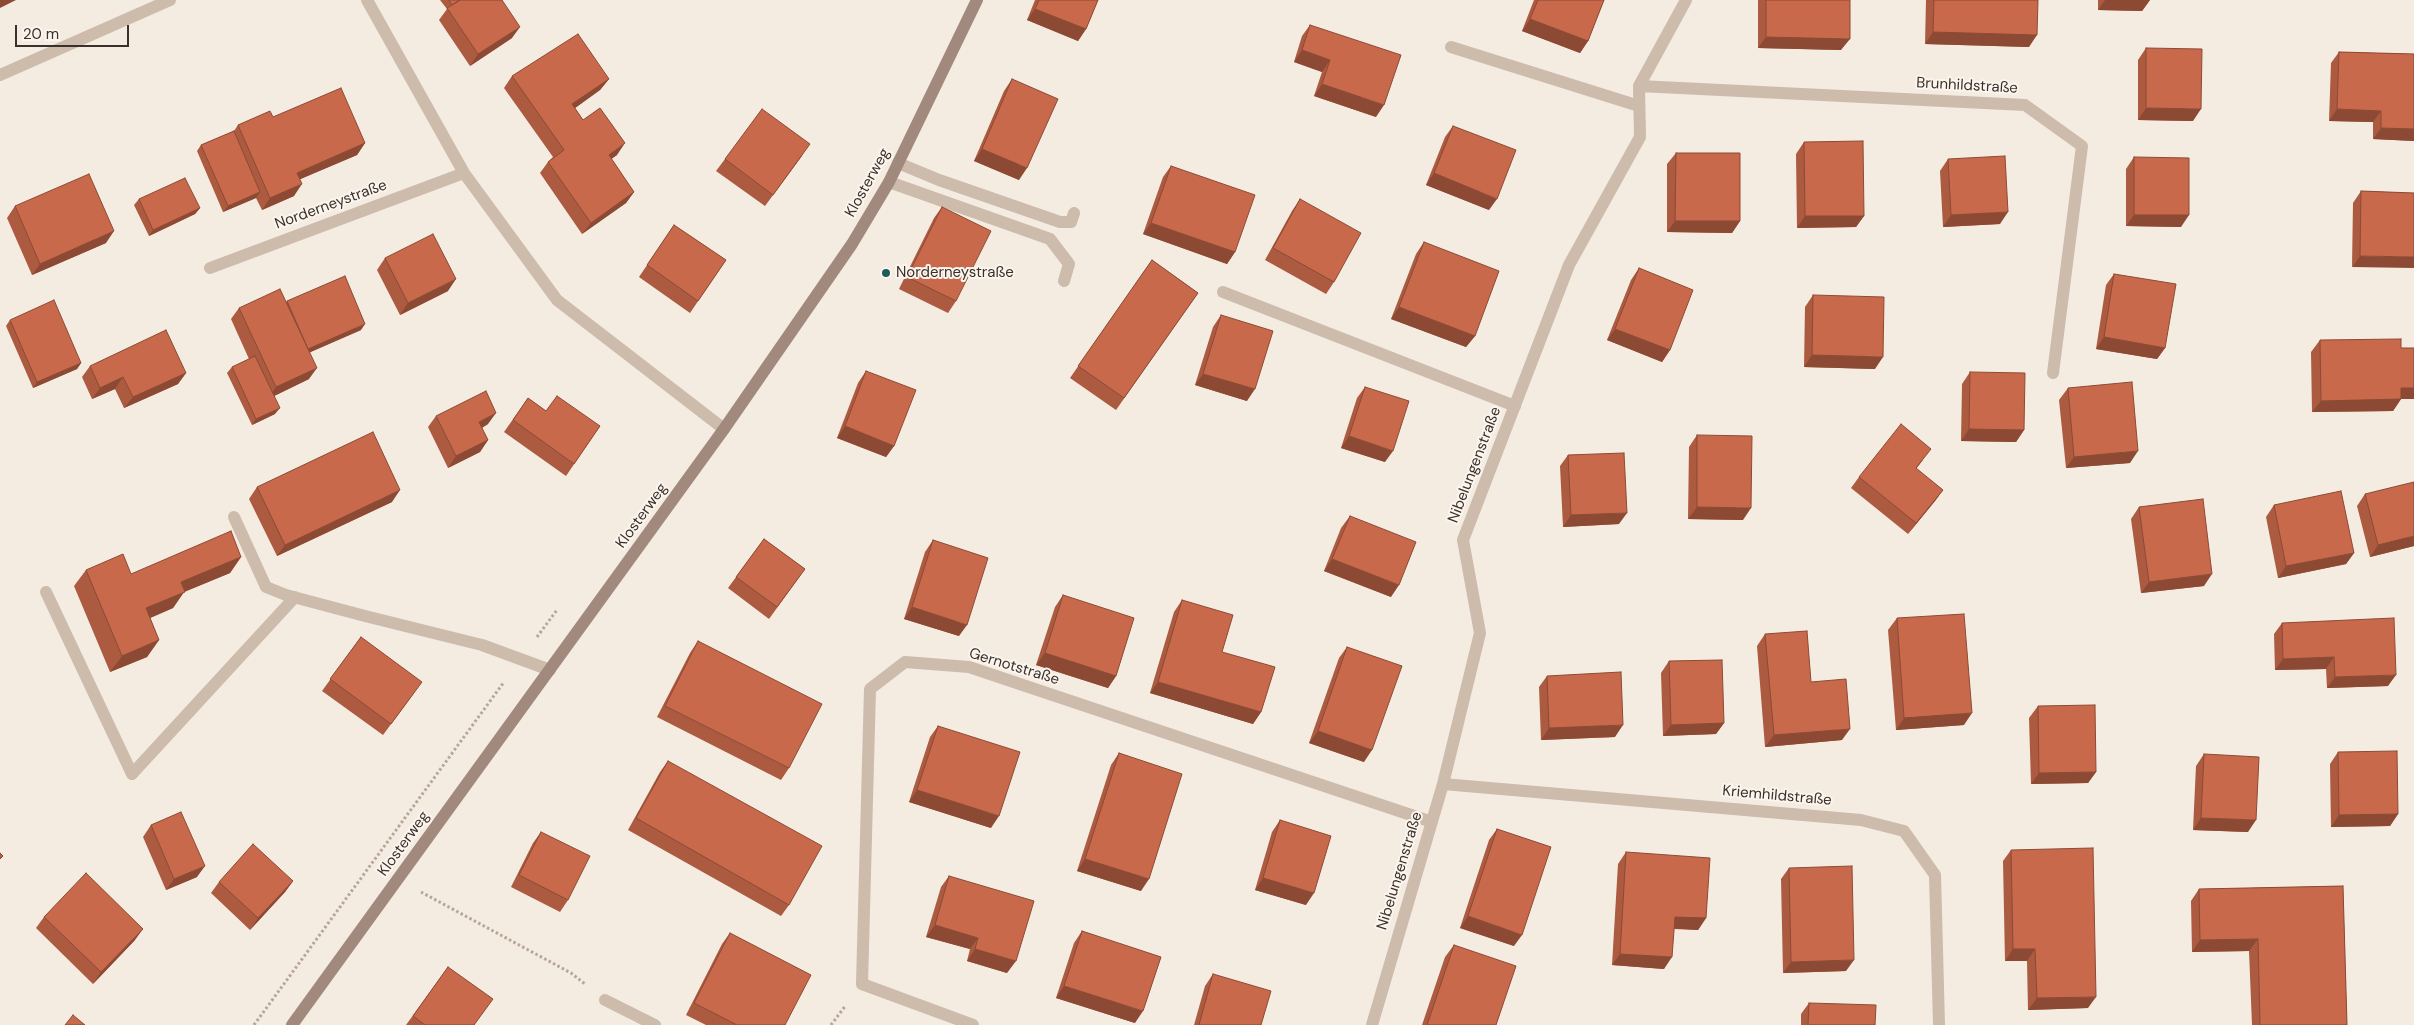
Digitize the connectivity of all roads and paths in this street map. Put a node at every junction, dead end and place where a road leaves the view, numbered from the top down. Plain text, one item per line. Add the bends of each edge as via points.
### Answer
1 (170, 0) edge
2 (367, 0) edge
3 (977, 0) edge
4 (1686, 0) edge
5 (1451, 47) dead end
6 (0, 75) edge
7 (1639, 86) junction
8 (1640, 106) junction
9 (898, 163) junction
10 (464, 173) junction
11 (889, 182) junction
12 (1074, 213) dead end
13 (210, 268) dead end
14 (1064, 281) dead end
15 (1223, 292) dead end
16 (2053, 373) dead end
17 (1515, 406) junction
18 (724, 429) junction
19 (234, 518) dead end
20 (46, 592) dead end
21 (296, 598) junction
22 (562, 604) dead end
23 (520, 659) junction
24 (550, 670) junction
25 (1443, 784) junction
26 (1432, 822) junction
27 (399, 878) junction
28 (605, 1000) joint
29 (254, 1025) edge
30 (292, 1025) edge
31 (655, 1025) edge
32 (973, 1025) edge
33 (1372, 1025) edge
34 (1938, 1025) edge

1 - 6 street
2 - 10 street
3 - 9 street, Klosterweg
4 - 7 street
5 - 8 street
7 - 8 street, Nibelungenstraße
7 - 16 street, Brunhildstraße via 2024,105 2082,146
8 - 17 street, Nibelungenstraße via 1640,137 1569,265
9 - 11 street, Klosterweg
9 - 12 street via 1060,222 1071,222
10 - 13 street, Norderneystraße
10 - 18 street via 557,300
11 - 14 street via 1050,239 1069,264
11 - 18 street, Klosterweg via 852,244
15 - 17 street
17 - 25 street, Nibelungenstraße via 1463,540 1480,633
18 - 24 street, Klosterweg
19 - 21 street via 266,587
20 - 21 street via 132,774
21 - 23 street via 482,645
22 - 23 path
23 - 24 street
23 - 29 path
24 - 27 street, Klosterweg
25 - 26 street, Nibelungenstraße
25 - 34 street, Kriemhildstraße via 1861,820 1904,831 1935,876
26 - 32 street, Gernotstraße via 969,667 905,662 870,690 862,984
26 - 33 street, Nibelungenstraße
27 - 28 path via 571,973
27 - 30 street, Klosterweg
28 - 31 street

